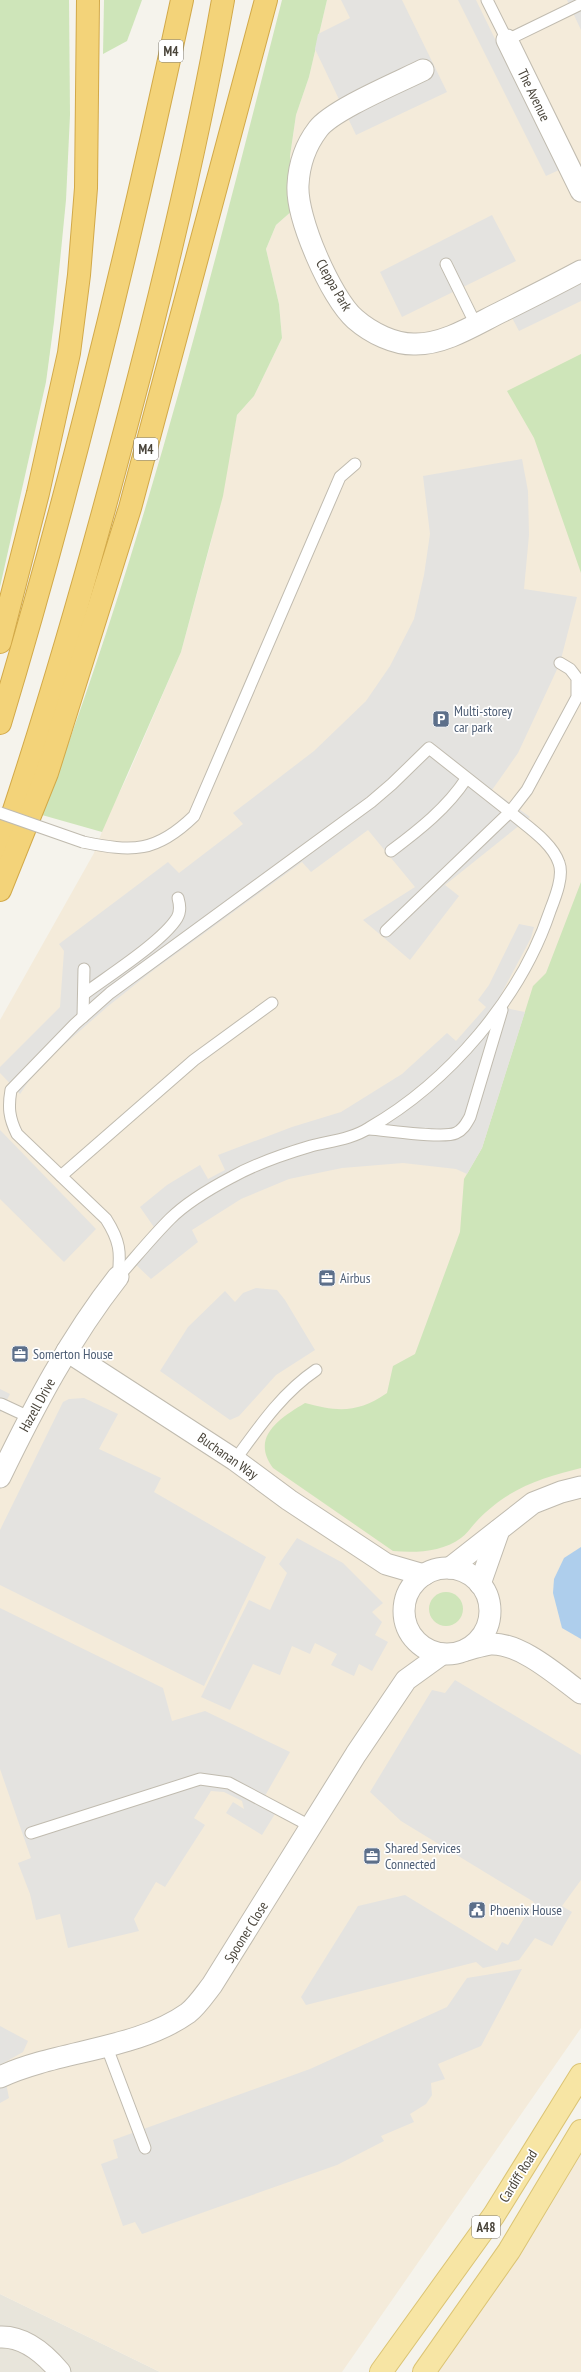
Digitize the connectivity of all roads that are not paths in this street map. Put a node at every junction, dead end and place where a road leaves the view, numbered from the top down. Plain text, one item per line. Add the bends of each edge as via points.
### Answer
1 (88, 0) edge
2 (182, 0) edge
3 (223, 0) edge
4 (266, 0) edge
5 (487, 0) edge
6 (581, 4) edge
7 (507, 40) junction
8 (423, 70) dead end
9 (581, 191) edge
10 (446, 264) dead end
11 (581, 271) edge
12 (476, 325) junction
13 (355, 464) dead end
14 (0, 642) edge
15 (560, 663) dead end
16 (0, 723) edge
17 (466, 779) junction
18 (510, 812) junction
19 (0, 813) edge
20 (391, 851) dead end
21 (0, 852) edge
22 (0, 890) edge
23 (178, 898) dead end
24 (386, 932) dead end
25 (84, 969) dead end
26 (84, 994) junction
27 (272, 1003) dead end
28 (504, 1004) junction
29 (83, 1016) junction
30 (369, 1129) junction
31 (61, 1176) junction
32 (118, 1277) junction
33 (67, 1351) junction
34 (316, 1370) dead end
35 (1, 1404) edge
36 (29, 1417) junction
37 (235, 1460) junction
38 (0, 1476) edge
39 (581, 1487) edge
40 (500, 1528) junction
41 (386, 1564) junction
42 (450, 1568) junction
43 (424, 1575) junction
44 (480, 1584) junction
45 (404, 1613) junction
46 (490, 1618) junction
47 (413, 1638) junction
48 (466, 1650) junction
49 (516, 1650) junction
50 (442, 1654) junction
51 (406, 1680) junction
52 (581, 1693) edge
53 (312, 1827) junction
54 (32, 1833) dead end
55 (106, 2045) junction
56 (581, 2075) edge
57 (0, 2077) edge
58 (581, 2131) edge
59 (145, 2148) dead end
60 (0, 2337) edge
61 (60, 2372) edge
62 (381, 2372) edge
63 (424, 2372) edge

1 - 14 highway via 86,188 70,345 38,493
2 - 16 highway, M4 via 126,253 44,576
3 - 21 highway, M4 via 207,90 148,346 103,515 26,777
4 - 22 highway, M4 via 130,508 48,773
5 - 7 lane, The Avenue
6 - 7 lane
7 - 9 street, The Avenue
8 - 12 street, Cleppa Park via 344,110 318,128 302,156 298,187 306,228 332,287 354,318 367,328 383,337 415,344 437,341
10 - 12 lane
11 - 12 street, Cleppa Park
13 - 19 lane, bridge via 340,477 194,816 177,832 150,846 119,849 83,842
15 - 18 lane via 570,669 576,678 577,697 527,790
17 - 18 lane
17 - 20 lane via 457,793 428,821
17 - 29 lane via 429,748 371,802 151,962
18 - 24 lane
18 - 28 lane via 553,850 560,864 557,890 545,928
23 - 26 lane via 180,907 177,918 164,932
25 - 26 lane
26 - 29 lane
27 - 31 lane via 194,1060
28 - 30 lane via 435,1079
28 - 30 lane via 470,1117 463,1128 454,1134
29 - 31 lane via 11,1090 8,1104 10,1120 17,1134
30 - 32 lane via 288,1153 232,1177 171,1217
31 - 32 lane via 106,1219 114,1232 121,1254
32 - 33 street, Hazell Drive via 96,1305
33 - 36 street, Hazell Drive
33 - 37 street, Buchanan Way
34 - 37 lane via 297,1383 271,1412
35 - 36 lane
36 - 38 street, Hazell Drive
37 - 41 street, Buchanan Way via 289,1500
39 - 40 street via 533,1503
40 - 42 street
40 - 44 street
41 - 43 street, Buchanan Way
41 - 45 street, Buchanan Way via 399,1583
42 - 43 street, Buchanan Way via 437,1569
42 - 44 street via 467,1573
43 - 45 street, Buchanan Way via 413,1585 406,1598
44 - 46 street via 488,1600
45 - 47 street, Buchanan Way via 406,1626
46 - 48 street, Buchanan Way via 482,1637
46 - 49 street, Buchanan Way
47 - 50 street, Buchanan Way via 426,1649
47 - 51 street, Spooner Close
48 - 49 street, Buchanan Way via 491,1644
48 - 50 street, Buchanan Way
49 - 52 street, Buchanan Way via 549,1669
50 - 51 street, Spooner Close
51 - 53 street, Spooner Close via 356,1754
53 - 54 lane via 229,1783 200,1779
53 - 55 street, Spooner Close via 212,1985 188,2012 150,2032
55 - 57 street, Spooner Close via 27,2066
55 - 59 lane
56 - 62 main road, Cardiff Road / A48 via 494,2215
58 - 63 main road, A48 via 509,2251
60 - 61 street via 27,2342 51,2360

